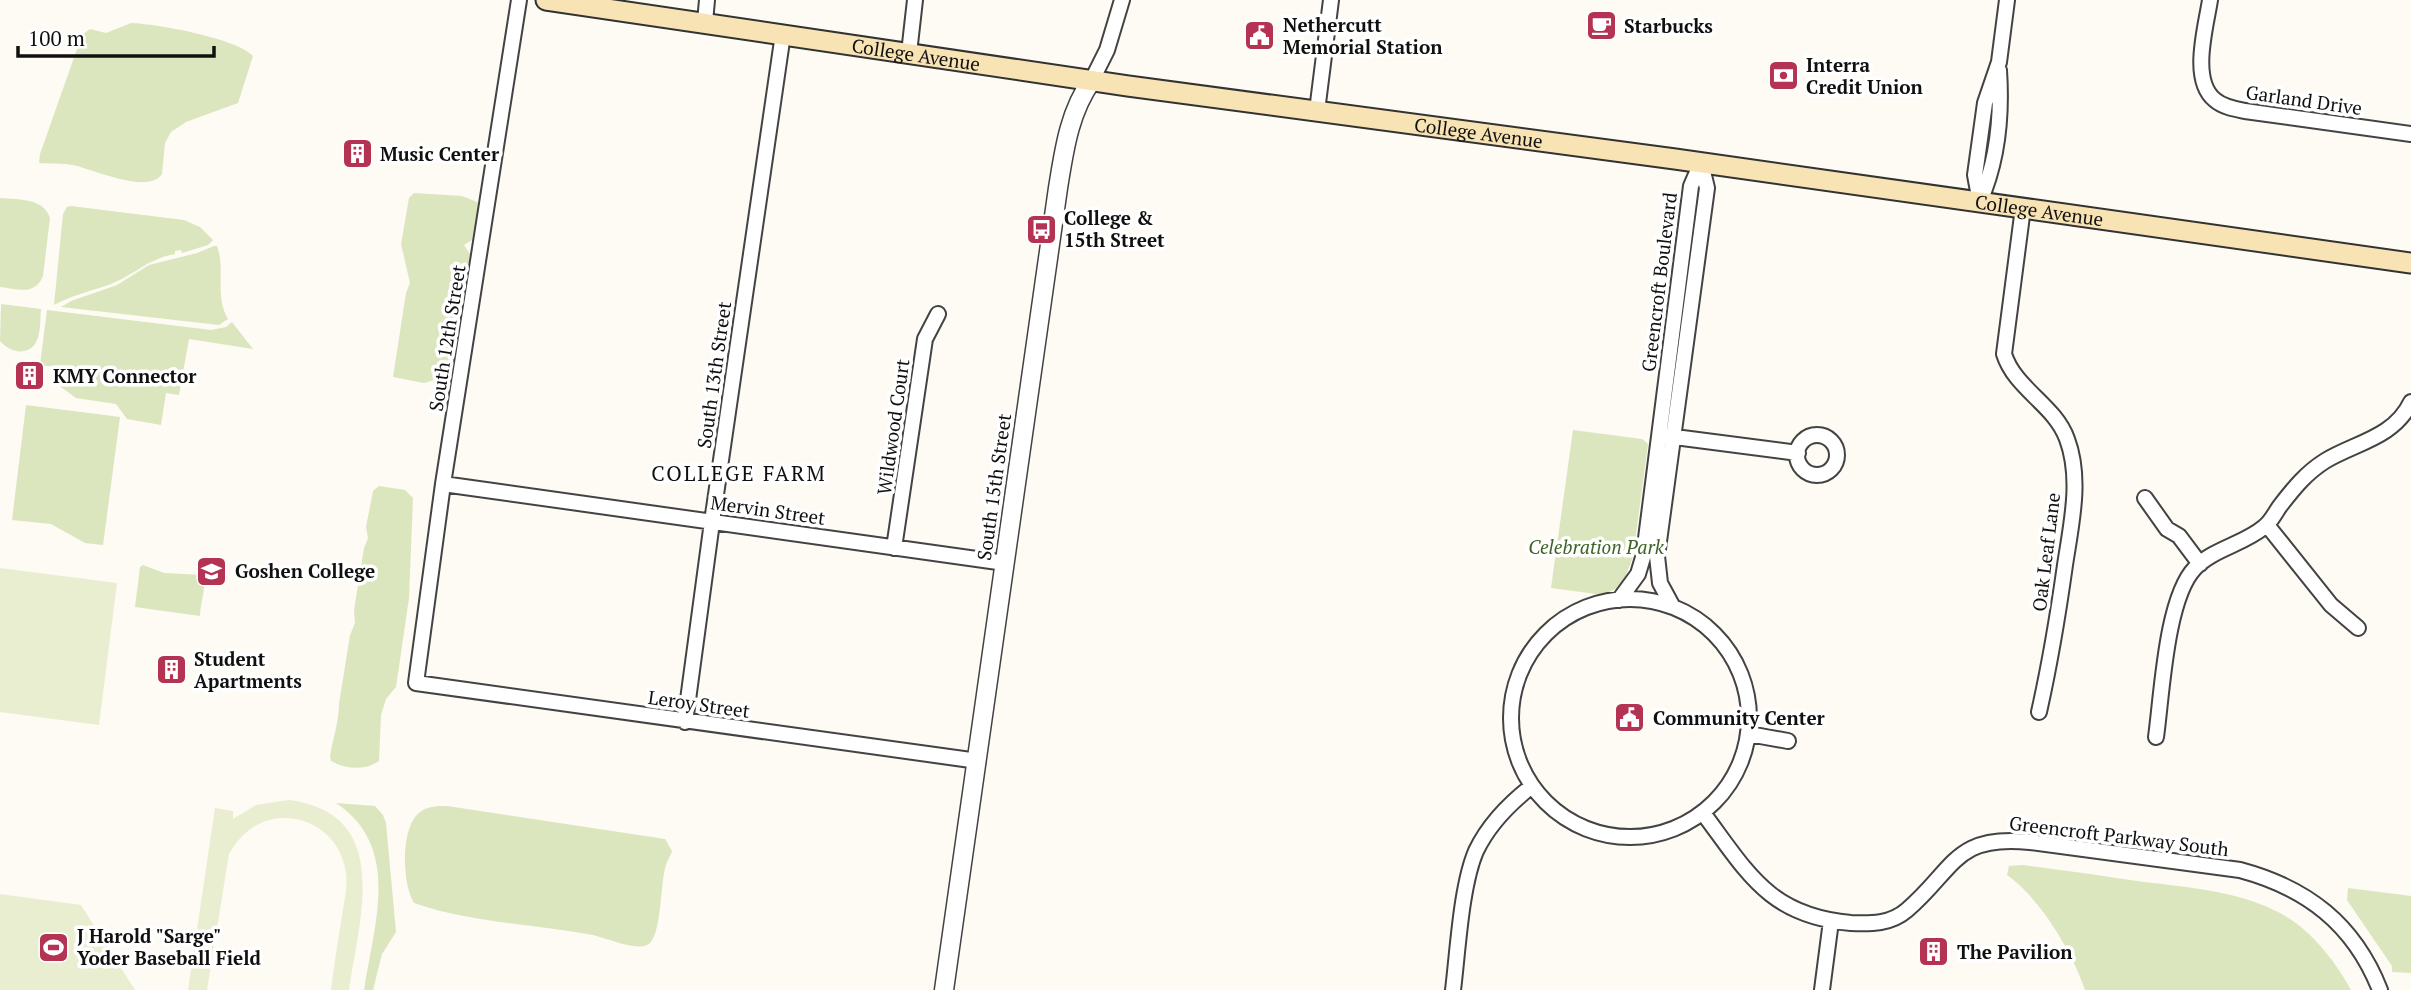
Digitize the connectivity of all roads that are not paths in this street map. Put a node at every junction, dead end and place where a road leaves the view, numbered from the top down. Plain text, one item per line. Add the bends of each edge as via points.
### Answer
1 (519, 0) edge
2 (546, 0) edge
3 (707, 0) edge
4 (915, 0) edge
5 (1122, 0) edge
6 (1332, 0) edge
7 (2007, 0) edge
8 (2210, 0) edge
9 (705, 22) junction
10 (783, 34) junction
11 (909, 53) junction
12 (1092, 80) junction
13 (1317, 111) junction
14 (2411, 134) edge
15 (1701, 163) junction
16 (1980, 202) junction
17 (2023, 208) junction
18 (2411, 263) edge
19 (938, 314) dead end
20 (2411, 402) edge
21 (1666, 436) junction
22 (1798, 453) dead end
23 (443, 484) junction
24 (2145, 498) dead end
25 (712, 522) junction
26 (2267, 525) junction
27 (894, 548) junction
28 (1005, 563) junction
29 (2200, 564) junction
30 (1619, 600) junction
31 (1672, 607) junction
32 (2358, 628) dead end
33 (416, 683) joint
34 (2039, 712) dead end
35 (685, 722) junction
36 (1749, 734) junction
37 (2156, 737) dead end
38 (1788, 741) dead end
39 (978, 761) junction
40 (1532, 786) junction
41 (1703, 813) junction
42 (1830, 921) junction
43 (944, 990) edge
44 (1453, 990) edge
45 (1822, 990) edge
46 (2380, 990) edge

1 - 23 street, South 12th Street
2 - 9 main road, College Avenue
3 - 9 street
4 - 11 street
5 - 12 street, South 15th Street via 1107,50
6 - 13 street
7 - 16 street via 1993,164
8 - 14 street, Garland Drive via 2201,71 2215,101 2245,111
9 - 10 main road, College Avenue
10 - 11 main road, College Avenue
10 - 25 street, South 13th Street
11 - 12 main road, College Avenue
12 - 13 main road, College Avenue
12 - 28 street, South 15th Street via 1078,100 1063,161
13 - 15 main road, College Avenue
15 - 16 main road, College Avenue
15 - 21 street, Greencroft Boulevard via 1707,188
16 - 17 main road, College Avenue
17 - 18 main road, College Avenue
17 - 34 street, Oak Leaf Lane via 2004,355 2013,374 2062,427 2073,467 2074,506
19 - 27 street, Wildwood Court via 925,339
20 - 26 street via 2391,426 2370,441 2305,474
21 - 22 street
21 - 30 street, Greencroft Boulevard via 1642,562
21 - 31 street, Greencroft Boulevard via 1657,565
23 - 25 street, Mervin Street
23 - 33 street, South 12th Street
24 - 29 street
25 - 27 street, Mervin Street
25 - 35 street, South 13th Street
26 - 29 street
26 - 32 street via 2331,606
27 - 28 street, Mervin Street
28 - 39 street, South 15th Street
29 - 37 street via 2176,603
30 - 31 street
30 - 40 street via 1588,607 1560,622 1537,643 1520,673 1511,724 1517,756
31 - 36 street via 1713,632 1729,651 1747,695
33 - 35 street, Leroy Street
35 - 39 street, Leroy Street
36 - 38 street
36 - 41 street via 1734,778
39 - 43 street, South 15th Street
40 - 41 street via 1569,820 1622,837 1658,834
40 - 44 street via 1502,814 1469,870
41 - 42 street, Greencroft Parkway South via 1765,891 1794,911
42 - 45 street
42 - 46 street, Greencroft Parkway South via 1866,924 1892,920 1974,846 1996,840 2030,842 2266,877 2314,902 2347,932

